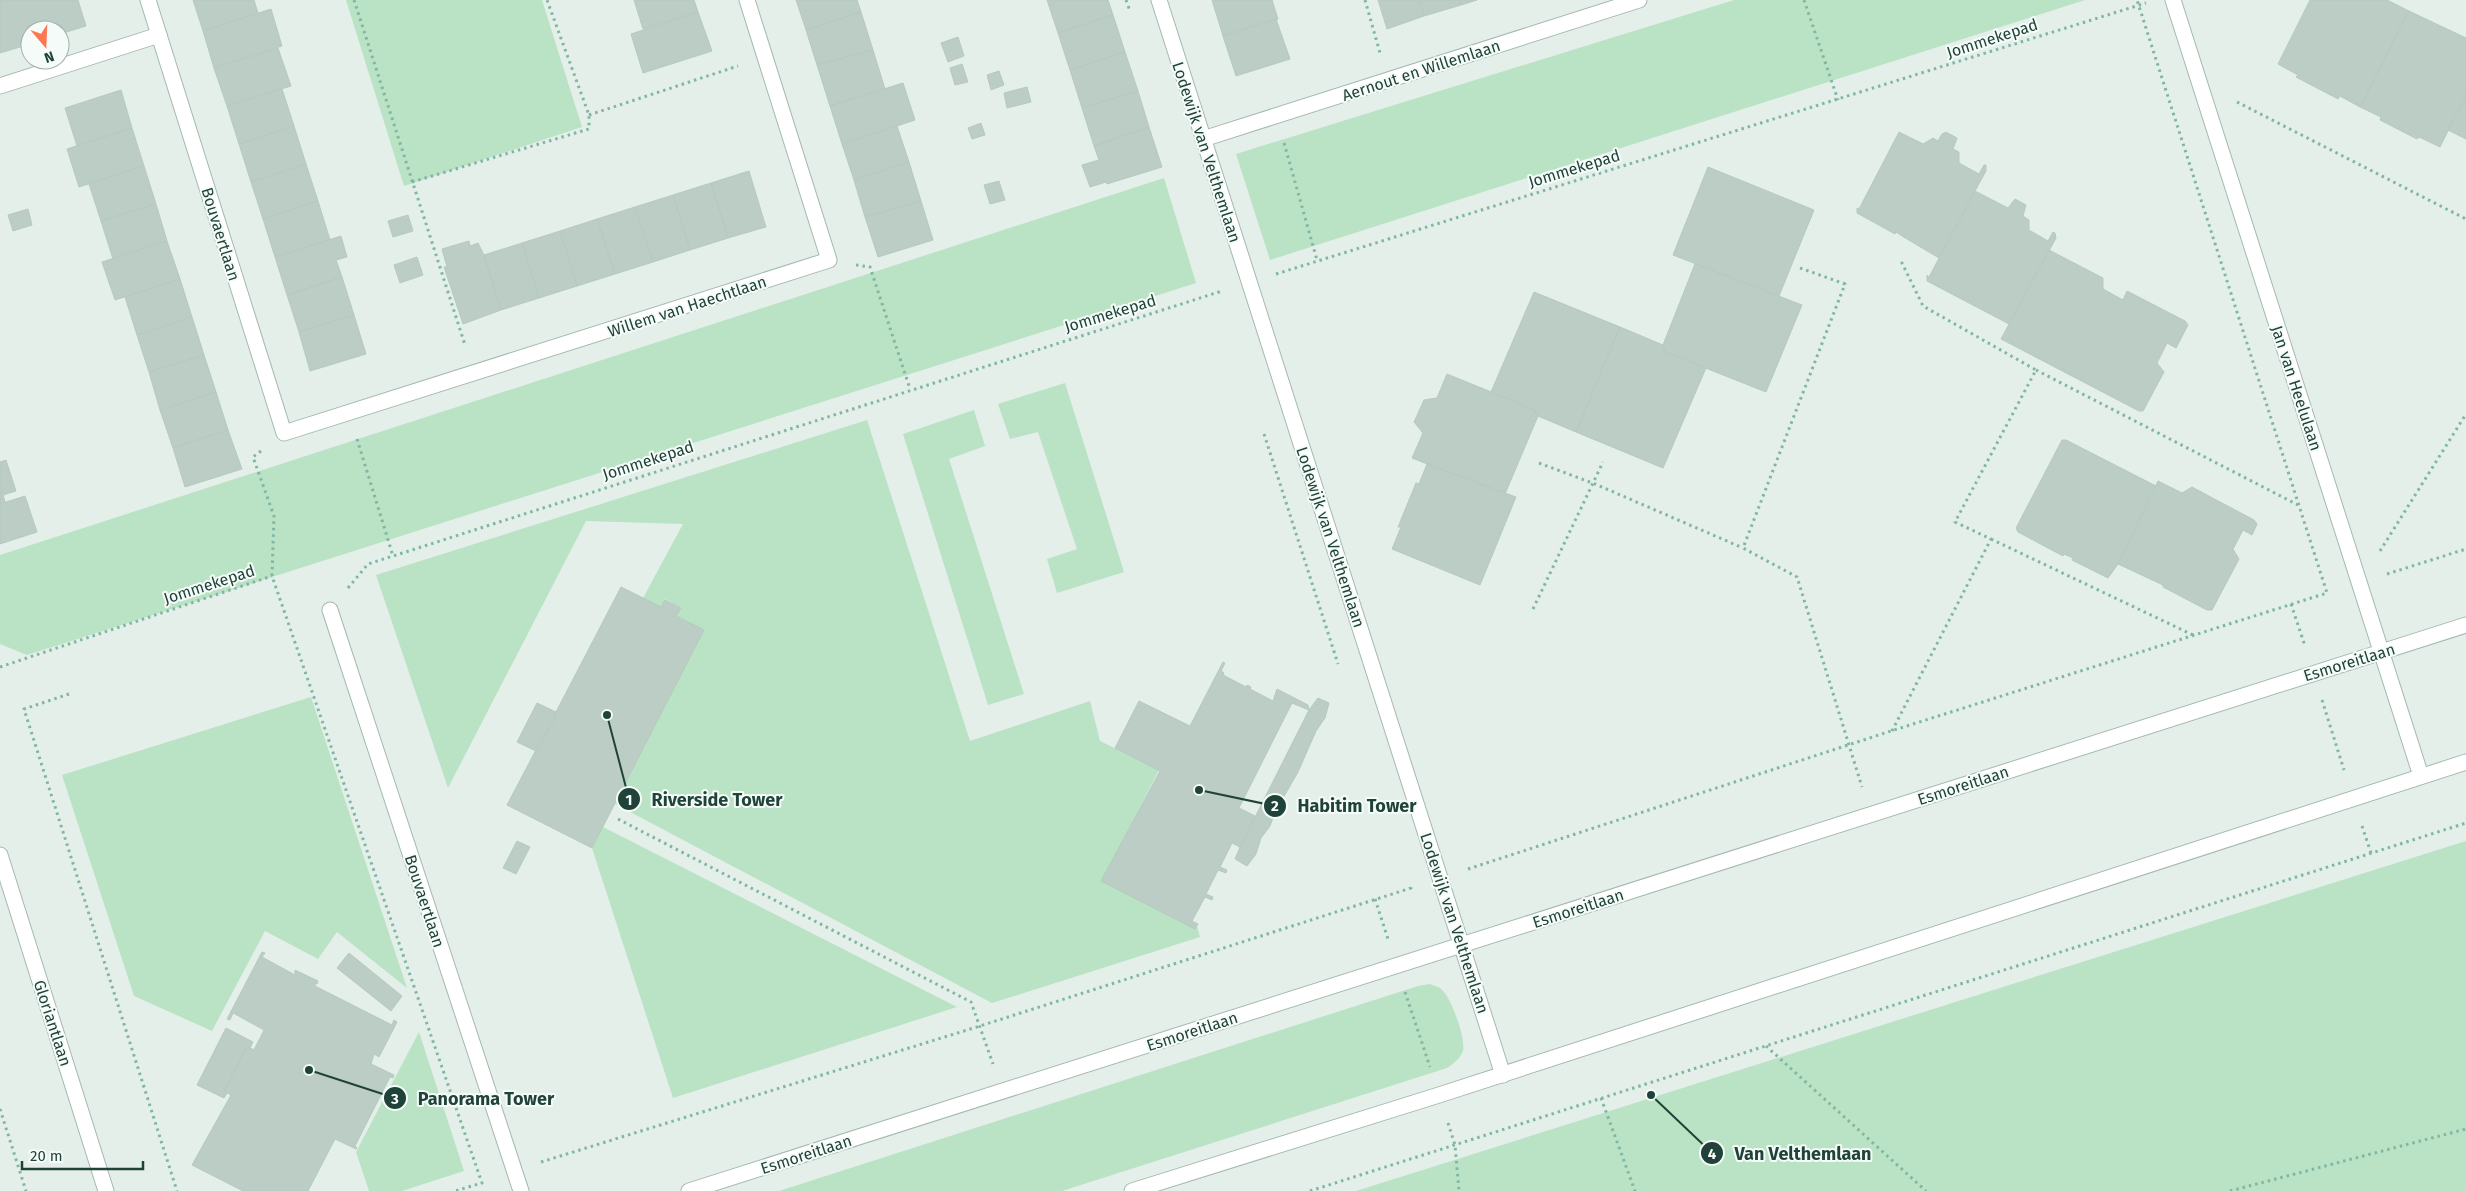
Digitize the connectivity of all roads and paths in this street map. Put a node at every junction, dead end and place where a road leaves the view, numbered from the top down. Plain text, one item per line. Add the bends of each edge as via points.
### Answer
1 (148, 0) edge
2 (354, 0) edge
3 (547, 0) edge
4 (747, 0) edge
5 (1126, 0) edge
6 (1159, 0) edge
7 (1365, 0) edge
8 (1639, 0) edge
9 (1804, 0) edge
10 (2137, 0) edge
11 (2154, 0) edge
12 (2173, 0) edge
13 (2139, 5) junction
14 (1132, 19) dead end
15 (159, 35) junction
16 (765, 58) junction
17 (1388, 80) junction
18 (2200, 83) junction
19 (0, 86) edge
20 (1838, 100) junction
21 (589, 115) junction
22 (1276, 116) junction
23 (1203, 139) junction
24 (412, 182) junction
25 (2466, 219) edge
26 (829, 260) junction
27 (1317, 260) junction
28 (1901, 261) dead end
29 (1800, 268) dead end
30 (1217, 282) dead end
31 (1249, 282) junction
32 (1220, 292) junction
33 (1222, 299) dead end
34 (2036, 370) junction
35 (475, 374) junction
36 (910, 389) junction
37 (350, 414) junction
38 (2466, 414) edge
39 (1262, 426) dead end
40 (284, 434) junction
41 (1539, 462) dead end
42 (1603, 462) dead end
43 (1595, 484) junction
44 (2298, 506) junction
45 (2342, 528) junction
46 (1990, 539) junction
47 (1743, 548) junction
48 (2466, 549) edge
49 (393, 556) junction
50 (272, 576) junction
51 (2359, 583) junction
52 (2327, 593) junction
53 (2291, 604) junction
54 (1533, 609) dead end
55 (330, 610) joint
56 (2466, 625) edge
57 (2194, 636) junction
58 (2382, 652) junction
59 (0, 667) edge
60 (1340, 671) dead end
61 (2314, 673) junction
62 (69, 694) dead end
63 (1891, 731) junction
64 (1849, 745) junction
65 (2466, 762) edge
66 (2422, 776) junction
67 (2353, 798) junction
68 (1871, 814) junction
69 (618, 819) dead end
70 (2466, 823) edge
71 (2371, 853) junction
72 (0, 855) edge
73 (1408, 878) dead end
74 (1440, 879) junction
75 (1375, 899) junction
76 (1462, 945) junction
77 (1397, 966) junction
78 (980, 1026) junction
79 (1766, 1046) junction
80 (1504, 1075) junction
81 (1002, 1091) junction
82 (1439, 1095) junction
83 (1601, 1098) junction
84 (0, 1109) edge
85 (2466, 1129) edge
86 (1455, 1145) junction
87 (514, 1170) junction
88 (26, 1191) edge
89 (106, 1191) edge
90 (177, 1191) edge
91 (455, 1191) edge
92 (521, 1191) edge
93 (689, 1191) edge
94 (1132, 1191) edge
95 (1310, 1191) edge
96 (1459, 1191) edge
97 (1636, 1191) edge
98 (1926, 1191) edge
99 (2230, 1191) edge

1 - 15 street, Bouvaertlaan
2 - 24 path
3 - 21 path
4 - 16 street
5 - 14 path
6 - 23 street, Lodewijk van Velthemlaan
7 - 17 path
8 - 17 street, Aernout en Willemlaan
9 - 20 path
10 - 13 path
11 - 13 path, Jommekepad
12 - 18 street, Jan van Heelulaan
13 - 20 path, Jommekepad
13 - 44 path
15 - 19 street
15 - 40 street, Bouvaertlaan
16 - 21 path
16 - 26 street
17 - 22 street, Aernout en Willemlaan
18 - 25 path
18 - 45 street, Jan van Heelulaan
20 - 27 path, Jommekepad
21 - 24 path via 589,129
22 - 23 street, Aernout en Willemlaan
22 - 27 path
23 - 31 street, Lodewijk van Velthemlaan
24 - 35 path
26 - 35 street, Willem van Haechtlaan
26 - 36 path via 870,268
27 - 31 path, Jommekepad
28 - 34 path via 1923,306
29 - 47 path via 1845,284
30 - 32 path
31 - 32 path, Jommekepad
31 - 74 street, Lodewijk van Velthemlaan
32 - 33 path
32 - 36 path, Jommekepad
34 - 44 path
34 - 46 path via 1955,522
35 - 37 street, Willem van Haechtlaan
36 - 49 path, Jommekepad
37 - 40 street, Willem van Haechtlaan
37 - 49 path
38 - 51 path
39 - 60 path
40 - 50 path, Jommekepad via 253,457 274,516
41 - 43 path
42 - 43 path
43 - 47 path
43 - 54 path
44 - 45 path
44 - 52 path
45 - 51 street, Jan van Heelulaan
46 - 57 path
46 - 63 path
47 - 64 path via 1797,577
48 - 51 path
49 - 55 path, Jommekepad via 368,564
50 - 59 path, Jommekepad
50 - 91 path via 482,1183
51 - 52 path
51 - 58 street, Jan van Heelulaan
52 - 53 path
53 - 57 path
53 - 61 path
55 - 87 street, Bouvaertlaan
56 - 58 street, Esmoreitlaan
57 - 63 path
58 - 61 street, Esmoreitlaan
58 - 66 street, Jan van Heelulaan
61 - 67 path
61 - 68 street, Esmoreitlaan
62 - 90 path via 24,709
63 - 64 path
64 - 68 path
64 - 74 path
65 - 66 street
66 - 67 street
67 - 71 path
67 - 80 street
68 - 76 street, Esmoreitlaan
69 - 78 path via 972,1002
70 - 71 path
71 - 79 path
72 - 89 street, Gloriantlaan
73 - 75 path via 1411,888
74 - 76 street, Lodewijk van Velthemlaan
75 - 77 path
75 - 78 path
76 - 77 street, Esmoreitlaan
76 - 80 street, Lodewijk van Velthemlaan
77 - 81 street, Esmoreitlaan
77 - 82 path
78 - 81 path
78 - 87 path
79 - 83 path
79 - 98 path
80 - 82 street
81 - 93 street, Esmoreitlaan
82 - 86 path
82 - 94 street
83 - 86 path
83 - 97 path
84 - 88 path
85 - 99 path
86 - 95 path
86 - 96 path
87 - 92 street, Bouvaertlaan

